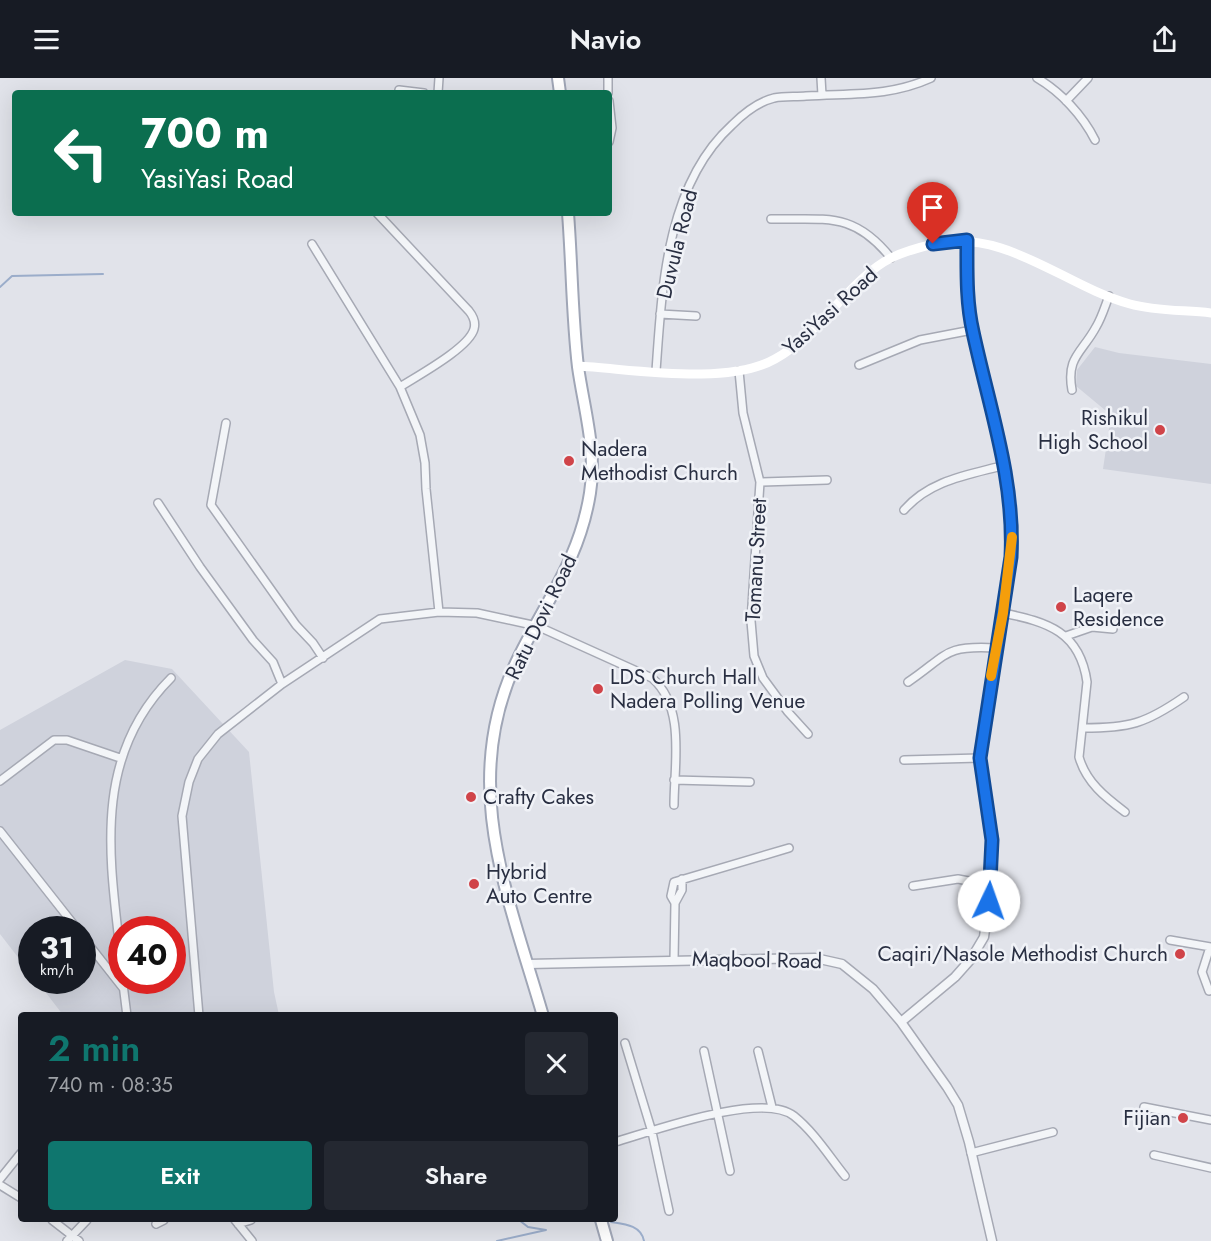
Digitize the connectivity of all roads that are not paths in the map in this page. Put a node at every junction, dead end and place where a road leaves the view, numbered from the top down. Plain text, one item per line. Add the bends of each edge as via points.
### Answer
1 (821, 78) edge
2 (931, 78) edge
3 (1037, 78) edge
4 (1088, 78) edge
5 (822, 95) junction
6 (1066, 101) junction
7 (1095, 140) dead end
8 (380, 216) edge
9 (568, 216) edge
10 (771, 219) dead end
11 (967, 240) junction
12 (312, 244) dead end
13 (891, 258) junction
14 (1109, 296) junction
15 (1211, 313) edge
16 (660, 314) junction
17 (696, 316) dead end
18 (972, 330) junction
19 (859, 364) dead end
20 (578, 366) junction
21 (739, 370) junction
22 (656, 371) junction
23 (400, 387) junction
24 (1072, 390) dead end
25 (226, 423) dead end
26 (1005, 465) junction
27 (826, 480) dead end
28 (760, 482) junction
29 (158, 503) dead end
30 (904, 510) dead end
31 (439, 612) junction
32 (1003, 613) junction
33 (537, 626) junction
34 (1113, 629) dead end
35 (1066, 636) junction
36 (996, 648) junction
37 (323, 658) junction
38 (171, 678) dead end
39 (908, 682) dead end
40 (282, 684) junction
41 (1184, 697) dead end
42 (1083, 728) junction
43 (808, 734) dead end
44 (120, 758) junction
45 (980, 758) junction
46 (904, 760) dead end
47 (674, 780) junction
48 (0, 781) edge
49 (750, 782) dead end
50 (674, 805) dead end
51 (1125, 812) dead end
52 (0, 831) edge
53 (789, 848) dead end
54 (682, 879) junction
55 (990, 885) junction
56 (913, 886) dead end
57 (675, 903) junction
58 (67, 916) edge
59 (117, 916) edge
60 (1170, 940) dead end
61 (1211, 947) edge
62 (96, 952) edge
63 (674, 960) junction
64 (528, 964) junction
65 (108, 966) edge
66 (1209, 991) dead end
67 (124, 994) edge
68 (126, 1012) edge
69 (199, 1012) edge
70 (542, 1012) edge
71 (901, 1022) junction
72 (625, 1043) dead end
73 (704, 1051) dead end
74 (758, 1052) dead end
75 (772, 1107) junction
76 (1143, 1107) dead end
77 (719, 1114) junction
78 (1211, 1120) edge
79 (652, 1131) junction
80 (1053, 1132) dead end
81 (618, 1141) edge
82 (971, 1153) junction
83 (1154, 1155) dead end
84 (18, 1158) edge
85 (1211, 1167) edge
86 (730, 1171) dead end
87 (845, 1176) dead end
88 (0, 1179) edge
89 (0, 1185) edge
90 (18, 1196) edge
91 (669, 1211) dead end
92 (54, 1222) edge
93 (86, 1222) edge
94 (160, 1222) edge
95 (236, 1222) edge
96 (602, 1222) edge
97 (156, 1224) dead end
98 (73, 1239) edge
99 (252, 1241) edge
100 (607, 1241) edge
101 (992, 1241) edge

1 - 5 street
2 - 5 street, Duvula Road via 892,92
3 - 6 street
4 - 6 street
5 - 16 street, Duvula Road via 774,98 748,110 720,135 686,191 665,275
6 - 7 street
8 - 23 street via 470,311 475,321 474,330 462,345
9 - 20 main road, Ratu Dovi Road
10 - 13 street via 850,222 879,243
11 - 13 main road, YasiYasi Road via 933,244
11 - 14 main road, YasiYasi Road via 1012,252
11 - 18 street
12 - 23 street
13 - 21 main road, YasiYasi Road via 795,346 773,361
14 - 15 main road, YasiYasi Road via 1131,304
14 - 24 street via 1095,330 1070,368
16 - 17 street
16 - 22 street, Duvula Road
18 - 19 street via 920,340
18 - 26 street
20 - 22 main road, YasiYasi Road
20 - 33 main road, Ratu Dovi Road via 591,440 590,492 570,563
21 - 22 main road, YasiYasi Road via 698,375
21 - 28 street, Tomanu Street via 743,414
23 - 31 street via 420,435 425,463
25 - 37 street via 211,505
26 - 30 street via 937,484
26 - 32 street via 1012,527
27 - 28 street
28 - 43 street, Tomanu Street via 751,621 754,656 763,678
29 - 40 street via 213,585 273,662
31 - 33 street via 477,614
31 - 37 street via 380,619
32 - 35 street via 1047,623
32 - 36 street
33 - 47 street via 644,673 662,686 673,712
33 - 64 main road, Ratu Dovi Road via 514,667 501,702 489,773 494,842
34 - 35 street via 1092,627
35 - 42 street via 1085,670
36 - 39 street via 950,650
36 - 45 street
37 - 40 street
38 - 44 street via 150,699
40 - 69 street via 218,734 198,759 189,782 182,816
41 - 42 street via 1131,726
42 - 51 street via 1079,757 1086,776
44 - 48 street via 67,740 54,740
44 - 59 street via 111,805 110,854
45 - 46 street
45 - 55 street via 992,840
47 - 49 street
47 - 50 street
52 - 58 street
53 - 54 street
54 - 57 street via 682,890
54 - 57 street via 672,884
55 - 56 street via 958,879
55 - 71 street via 984,937 971,959
57 - 63 street
60 - 61 street
61 - 66 street via 1202,972
62 - 65 street
63 - 64 street, Maqbool Road
63 - 71 street, Maqbool Road via 829,960 859,975
64 - 70 main road, Ratu Dovi Road
67 - 68 street
71 - 82 street, Maqbool Road via 958,1105
72 - 79 street
73 - 77 street
74 - 75 street
75 - 77 street
75 - 87 street via 794,1116
76 - 78 street
77 - 79 street
77 - 86 street
79 - 81 street
79 - 91 street
80 - 82 street
82 - 101 street, Maqbool Road
83 - 85 street
84 - 88 street
89 - 90 street
92 - 98 street
93 - 98 street
94 - 97 street
95 - 99 street
96 - 100 main road

